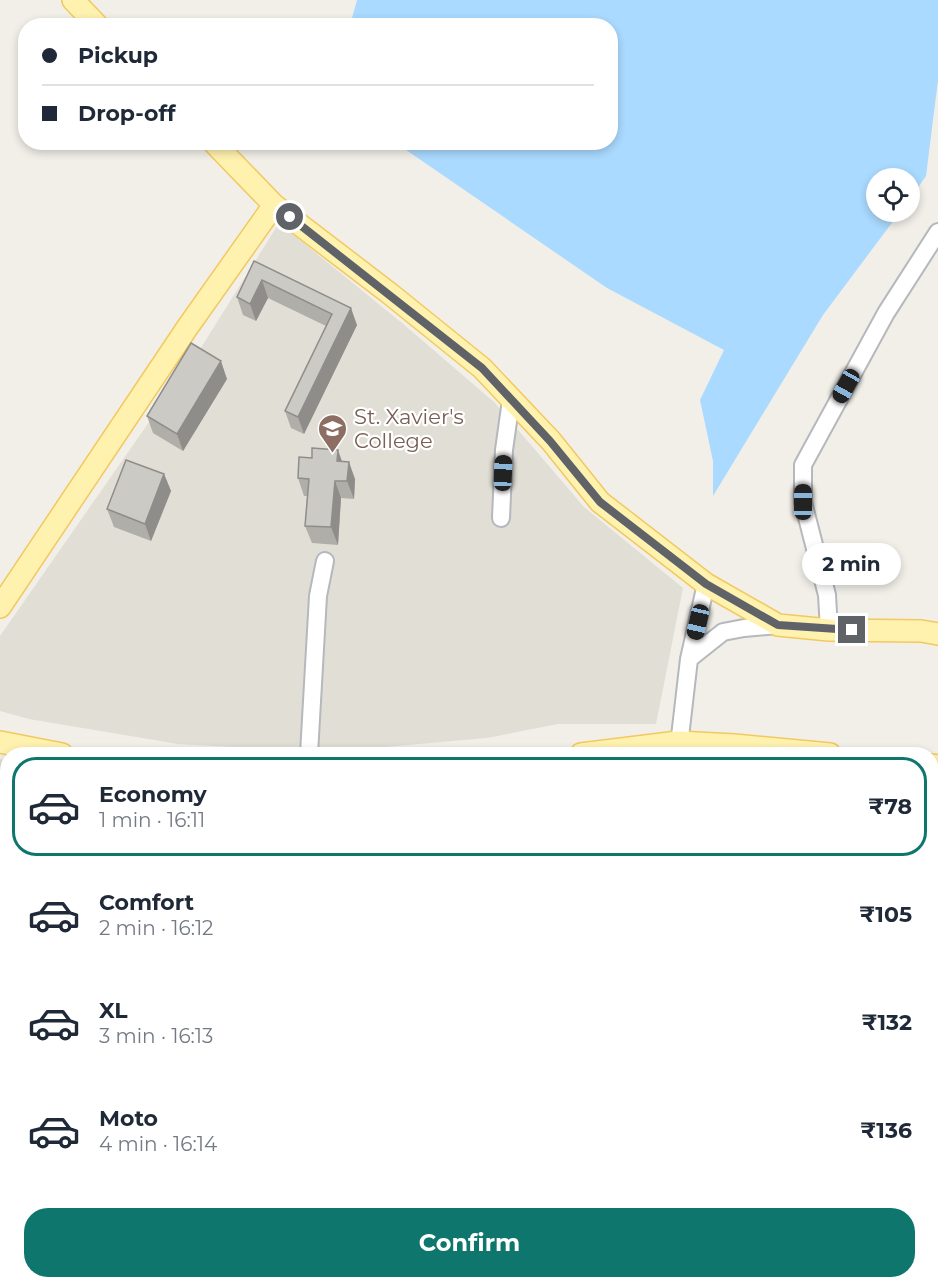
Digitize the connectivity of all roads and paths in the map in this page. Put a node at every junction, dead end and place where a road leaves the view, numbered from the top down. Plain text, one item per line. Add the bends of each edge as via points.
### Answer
1 (73, 0) edge
2 (90, 18) edge
3 (221, 150) edge
4 (274, 205) junction
5 (938, 232) edge
6 (511, 400) junction
7 (501, 518) dead end
8 (326, 561) dead end
9 (706, 584) junction
10 (0, 607) edge
11 (778, 625) junction
12 (829, 630) junction
13 (938, 634) edge
14 (689, 659) junction
15 (0, 742) edge
16 (26, 747) edge
17 (309, 747) edge
18 (678, 747) edge
19 (697, 747) edge
20 (755, 747) edge

1 - 2 main road
3 - 4 main road
4 - 6 main road via 482,368
4 - 10 main road
5 - 12 street via 886,313 803,465 803,502 826,595
6 - 7 street
6 - 9 main road via 600,502
8 - 17 street via 318,596
9 - 11 main road
9 - 14 street
11 - 12 main road
11 - 14 street via 723,632
12 - 13 main road
14 - 18 street
15 - 16 main road
19 - 20 main road

